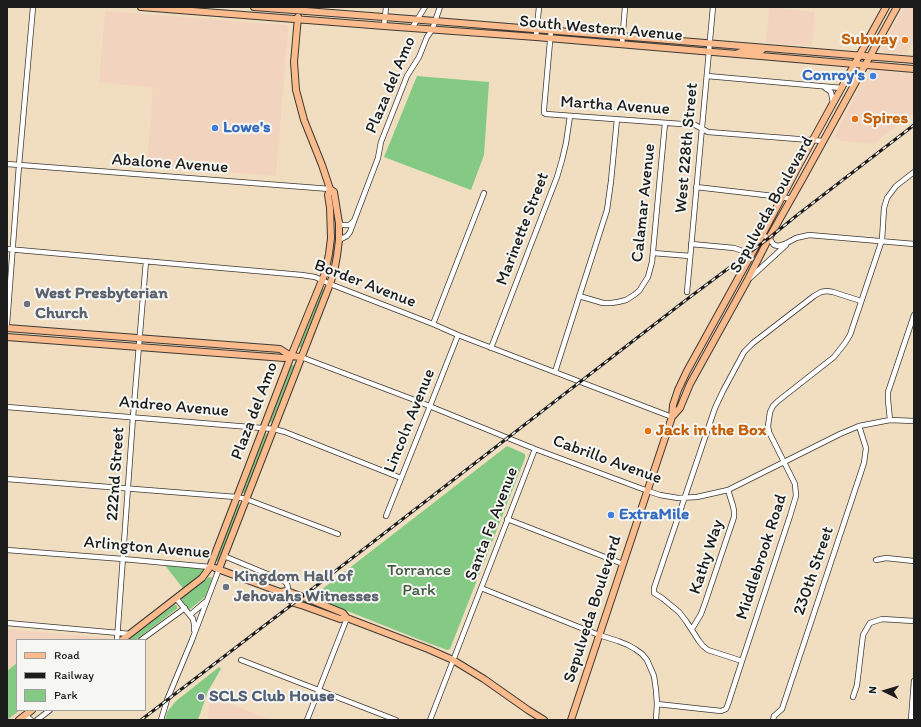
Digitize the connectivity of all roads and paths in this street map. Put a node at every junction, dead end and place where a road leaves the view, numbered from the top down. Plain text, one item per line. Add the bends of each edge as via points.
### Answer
1 (33, 7) edge
2 (142, 7) edge
3 (254, 7) edge
4 (386, 7) edge
5 (425, 7) edge
6 (440, 7) edge
7 (538, 7) edge
8 (625, 7) edge
9 (714, 7) edge
10 (886, 7) edge
11 (897, 7) edge
12 (298, 9) edge
13 (209, 10) edge
14 (385, 17) junction
15 (297, 20) junction
16 (418, 20) junction
17 (435, 21) junction
18 (384, 26) junction
19 (412, 28) junction
20 (537, 29) junction
21 (432, 30) junction
22 (552, 30) junction
23 (623, 36) junction
24 (536, 37) junction
25 (551, 38) junction
26 (710, 43) junction
27 (622, 44) junction
28 (763, 47) junction
29 (709, 52) junction
30 (737, 54) junction
31 (860, 55) junction
32 (871, 56) junction
33 (914, 60) edge
34 (855, 63) junction
35 (866, 64) junction
36 (914, 68) edge
37 (707, 76) junction
38 (821, 86) junction
39 (842, 88) junction
40 (833, 103) junction
41 (570, 116) junction
42 (617, 119) junction
43 (665, 123) junction
44 (702, 128) junction
45 (813, 140) junction
46 (824, 141) junction
47 (7, 164) edge
48 (19, 165) junction
49 (913, 174) edge
50 (696, 187) junction
51 (330, 189) junction
52 (484, 193) dead end
53 (782, 197) junction
54 (791, 199) junction
55 (354, 221) junction
56 (339, 223) junction
57 (762, 235) junction
58 (768, 238) junction
59 (339, 240) junction
60 (882, 240) junction
61 (790, 242) junction
62 (691, 244) junction
63 (914, 244) edge
64 (7, 249) edge
65 (13, 249) junction
66 (740, 250) dead end
67 (653, 253) junction
68 (690, 256) junction
69 (146, 261) junction
70 (322, 280) junction
71 (747, 281) junction
72 (330, 284) junction
73 (687, 292) dead end
74 (579, 296) junction
75 (861, 302) junction
76 (914, 315) edge
77 (7, 324) edge
78 (433, 324) junction
79 (7, 328) edge
80 (458, 335) junction
81 (7, 337) edge
82 (140, 338) junction
83 (704, 341) junction
84 (711, 346) junction
85 (139, 347) junction
86 (491, 348) junction
87 (291, 356) junction
88 (301, 357) junction
89 (555, 372) junction
90 (430, 406) junction
91 (7, 407) edge
92 (133, 417) junction
93 (672, 417) junction
94 (890, 420) junction
95 (914, 421) edge
96 (859, 426) junction
97 (263, 428) junction
98 (274, 429) junction
99 (535, 448) junction
100 (784, 462) junction
101 (401, 478) junction
102 (7, 479) edge
103 (128, 488) junction
104 (648, 490) junction
105 (728, 490) junction
106 (236, 496) junction
107 (685, 498) junction
108 (246, 499) junction
109 (386, 516) dead end
110 (508, 519) junction
111 (338, 534) dead end
112 (7, 550) edge
113 (224, 556) junction
114 (123, 559) junction
115 (876, 560) dead end
116 (914, 560) edge
117 (623, 564) junction
118 (210, 567) junction
119 (219, 569) junction
120 (481, 588) junction
121 (288, 591) junction
122 (280, 592) junction
123 (176, 598) junction
124 (207, 600) junction
125 (184, 608) junction
126 (190, 615) junction
127 (347, 618) junction
128 (914, 621) edge
129 (7, 623) edge
130 (692, 629) junction
131 (117, 633) junction
132 (130, 634) junction
133 (599, 634) junction
134 (117, 639) edge
135 (123, 639) edge
136 (142, 639) edge
137 (192, 640) junction
138 (241, 660) dead end
139 (453, 660) junction
140 (742, 661) junction
141 (914, 681) edge
142 (319, 690) junction
143 (853, 696) dead end
144 (657, 704) junction
145 (31, 711) edge
146 (49, 711) edge
147 (25, 715) junction
148 (19, 720) edge
149 (31, 720) edge
150 (37, 720) edge
151 (160, 720) edge
152 (307, 720) edge
153 (396, 720) edge
154 (430, 720) edge
155 (544, 720) edge
156 (571, 720) edge
157 (656, 720) edge
158 (773, 720) edge
159 (910, 720) edge

1 - 48 street
2 - 13 main road, South Western Avenue
3 - 12 main road, South Western Avenue
4 - 14 street
5 - 16 street, Plaza del Amo
6 - 17 street, Plaza del Amo
7 - 20 street
8 - 23 street
9 - 26 street, West 228th Street
10 - 31 main road, Sepulveda Boulevard
11 - 32 main road, Sepulveda Boulevard
12 - 14 main road, South Western Avenue
12 - 15 main road
13 - 15 main road, South Western Avenue
14 - 16 main road, South Western Avenue
14 - 18 street
15 - 18 main road, South Western Avenue
15 - 51 main road via 294,62 296,90 304,120
16 - 17 main road, South Western Avenue
16 - 19 street, Plaza del Amo
17 - 20 main road, South Western Avenue
17 - 21 street, Plaza del Amo
18 - 19 main road, South Western Avenue
19 - 21 main road, South Western Avenue
20 - 22 main road, South Western Avenue
20 - 24 street
21 - 24 main road, South Western Avenue
21 - 55 street, Plaza del Amo via 407,76
22 - 23 main road, South Western Avenue
22 - 25 street
23 - 26 main road, South Western Avenue
23 - 27 street
24 - 25 main road, South Western Avenue
25 - 27 main road, South Western Avenue
25 - 41 street, Martha Avenue via 544,113
26 - 28 main road, South Western Avenue
26 - 29 street, West 228th Street
27 - 29 main road, South Western Avenue
28 - 30 main road via 760,51 746,50
28 - 31 main road, South Western Avenue
29 - 30 main road, South Western Avenue
29 - 37 street, West 228th Street
30 - 34 main road, South Western Avenue
31 - 32 main road, South Western Avenue
31 - 34 main road, Sepulveda Boulevard
32 - 33 main road, South Western Avenue
32 - 35 main road, Sepulveda Boulevard
34 - 35 main road, South Western Avenue
34 - 39 main road, Sepulveda Boulevard
35 - 36 main road, South Western Avenue
35 - 46 main road, Sepulveda Boulevard
37 - 38 street
37 - 44 street, West 228th Street
38 - 39 street
38 - 40 street via 831,92
39 - 40 main road, Sepulveda Boulevard
40 - 45 main road, Sepulveda Boulevard
41 - 42 street, Martha Avenue
41 - 86 street, Marinette Street via 561,165
42 - 43 street, Martha Avenue
42 - 74 street via 607,210
43 - 44 street, Martha Avenue via 695,125
43 - 67 street, Calamar Avenue
44 - 45 street, Martha Avenue via 708,132
44 - 50 street, West 228th Street
45 - 46 street, Martha Avenue
45 - 53 main road, Sepulveda Boulevard
46 - 54 main road, Sepulveda Boulevard
47 - 48 street, Abalone Avenue
48 - 51 street, Abalone Avenue
48 - 65 street
49 - 60 street, Middlebrook Road via 896,186 887,198
50 - 53 street
50 - 62 street, West 228th Street
51 - 56 main road, Plaza del Amo via 334,192
51 - 70 main road, Plaza del Amo via 330,243 328,262
52 - 78 street
53 - 54 street
53 - 57 main road, Sepulveda Boulevard
54 - 58 main road, Sepulveda Boulevard
55 - 56 street via 349,225
55 - 59 street, Plaza del Amo via 347,236
56 - 59 main road, Plaza del Amo
57 - 58 street
57 - 83 main road, Sepulveda Boulevard
58 - 61 street via 778,246
58 - 71 main road, Sepulveda Boulevard
59 - 72 main road, Plaza del Amo
60 - 61 street via 809,235
60 - 63 street
60 - 75 street, Middlebrook Road
61 - 71 street
62 - 66 street
62 - 68 street, West 228th Street
64 - 65 street, Border Avenue
65 - 69 street, Border Avenue
65 - 77 street
67 - 68 street
67 - 74 street, Calamar Avenue via 648,277 634,296 611,303 592,301
68 - 73 street, West 228th Street
69 - 70 street, Border Avenue via 302,275
69 - 82 street, 222nd Street
70 - 72 street, Border Avenue
70 - 87 main road, Plaza del Amo
71 - 84 main road, Sepulveda Boulevard
72 - 78 street, Border Avenue
72 - 88 main road, Plaza del Amo
74 - 89 street
75 - 100 street, Middlebrook Road via 850,335 840,351 778,401 770,412 769,432
75 - 107 street via 833,292 821,292 748,347 715,408
76 - 94 street via 888,392
78 - 80 street, Border Avenue
79 - 82 main road, Cabrillo Avenue
80 - 86 street, Border Avenue
80 - 90 street, Lincoln Avenue
81 - 85 main road, Cabrillo Avenue
82 - 85 street, 222nd Street
82 - 87 main road, Cabrillo Avenue via 280,349
83 - 84 main road
83 - 93 main road, Sepulveda Boulevard via 678,390
84 - 93 main road, Sepulveda Boulevard via 680,408
85 - 87 main road, Cabrillo Avenue via 284,358
85 - 92 street, 222nd Street
86 - 89 street, Border Avenue
87 - 88 main road, Cabrillo Avenue
87 - 97 main road, Plaza del Amo
88 - 90 street, Cabrillo Avenue
88 - 98 main road, Plaza del Amo
89 - 93 street, Border Avenue
90 - 99 street, Cabrillo Avenue
90 - 101 street, Lincoln Avenue
91 - 92 street, Andreo Avenue
92 - 97 street, Andreo Avenue
92 - 103 street, 222nd Street
93 - 104 main road, Sepulveda Boulevard
94 - 95 street, Cabrillo Avenue
94 - 96 street, Cabrillo Avenue
96 - 100 street, Cabrillo Avenue
96 - 158 street, 230th Street via 866,448 864,463 782,709
97 - 98 street, Andreo Avenue
97 - 106 main road, Plaza del Amo
98 - 101 street, Andreo Avenue
98 - 108 main road, Plaza del Amo
99 - 104 street, Cabrillo Avenue
99 - 110 street, Santa Fe Avenue
100 - 105 street, Cabrillo Avenue
100 - 140 street, Middlebrook Road via 795,484 796,496
101 - 109 street, Lincoln Avenue
102 - 103 street
103 - 106 street
103 - 114 street, 222nd Street
104 - 107 street, Cabrillo Avenue
104 - 117 main road, Sepulveda Boulevard
105 - 107 street, Cabrillo Avenue
105 - 130 street, Kathy Way via 734,517 701,614
106 - 108 street
106 - 118 main road, Plaza del Amo
107 - 130 street via 653,591 679,612
108 - 111 street
108 - 113 main road, Plaza del Amo
110 - 117 street
110 - 120 street, Santa Fe Avenue
112 - 114 street, Arlington Avenue
113 - 119 main road, Plaza del Amo
113 - 121 street, Arlington Avenue via 284,581
114 - 118 street, Arlington Avenue
114 - 131 street, 222nd Street
115 - 116 street
117 - 133 main road, Sepulveda Boulevard
118 - 119 main road, Arlington Avenue
118 - 123 main road, Plaza del Amo via 202,578
119 - 122 main road, Arlington Avenue
119 - 124 street
120 - 133 street
120 - 139 street, Santa Fe Avenue
121 - 122 main road, Arlington Avenue
121 - 127 main road, Arlington Avenue via 343,613
122 - 127 main road, Arlington Avenue via 294,603 340,619
123 - 125 street
123 - 132 main road, Plaza del Amo
124 - 126 street
124 - 137 street
125 - 126 street
125 - 136 street
126 - 137 street via 194,624
127 - 139 main road, Arlington Avenue
127 - 142 street
128 - 143 street via 882,618 870,623 863,635 857,685
129 - 131 street
130 - 140 street via 698,641 708,650
131 - 132 street
131 - 134 street, 222nd Street
132 - 135 main road, Plaza del Amo
133 - 144 street via 628,645 647,660 654,676
133 - 156 main road, Sepulveda Boulevard
137 - 151 street
138 - 142 street
139 - 154 street, Santa Fe Avenue
139 - 155 main road, Arlington Avenue
140 - 144 street, Middlebrook Road via 726,710
141 - 159 street
142 - 152 street
142 - 153 street
144 - 157 street
145 - 147 main road
146 - 150 street
147 - 148 main road
147 - 149 street

